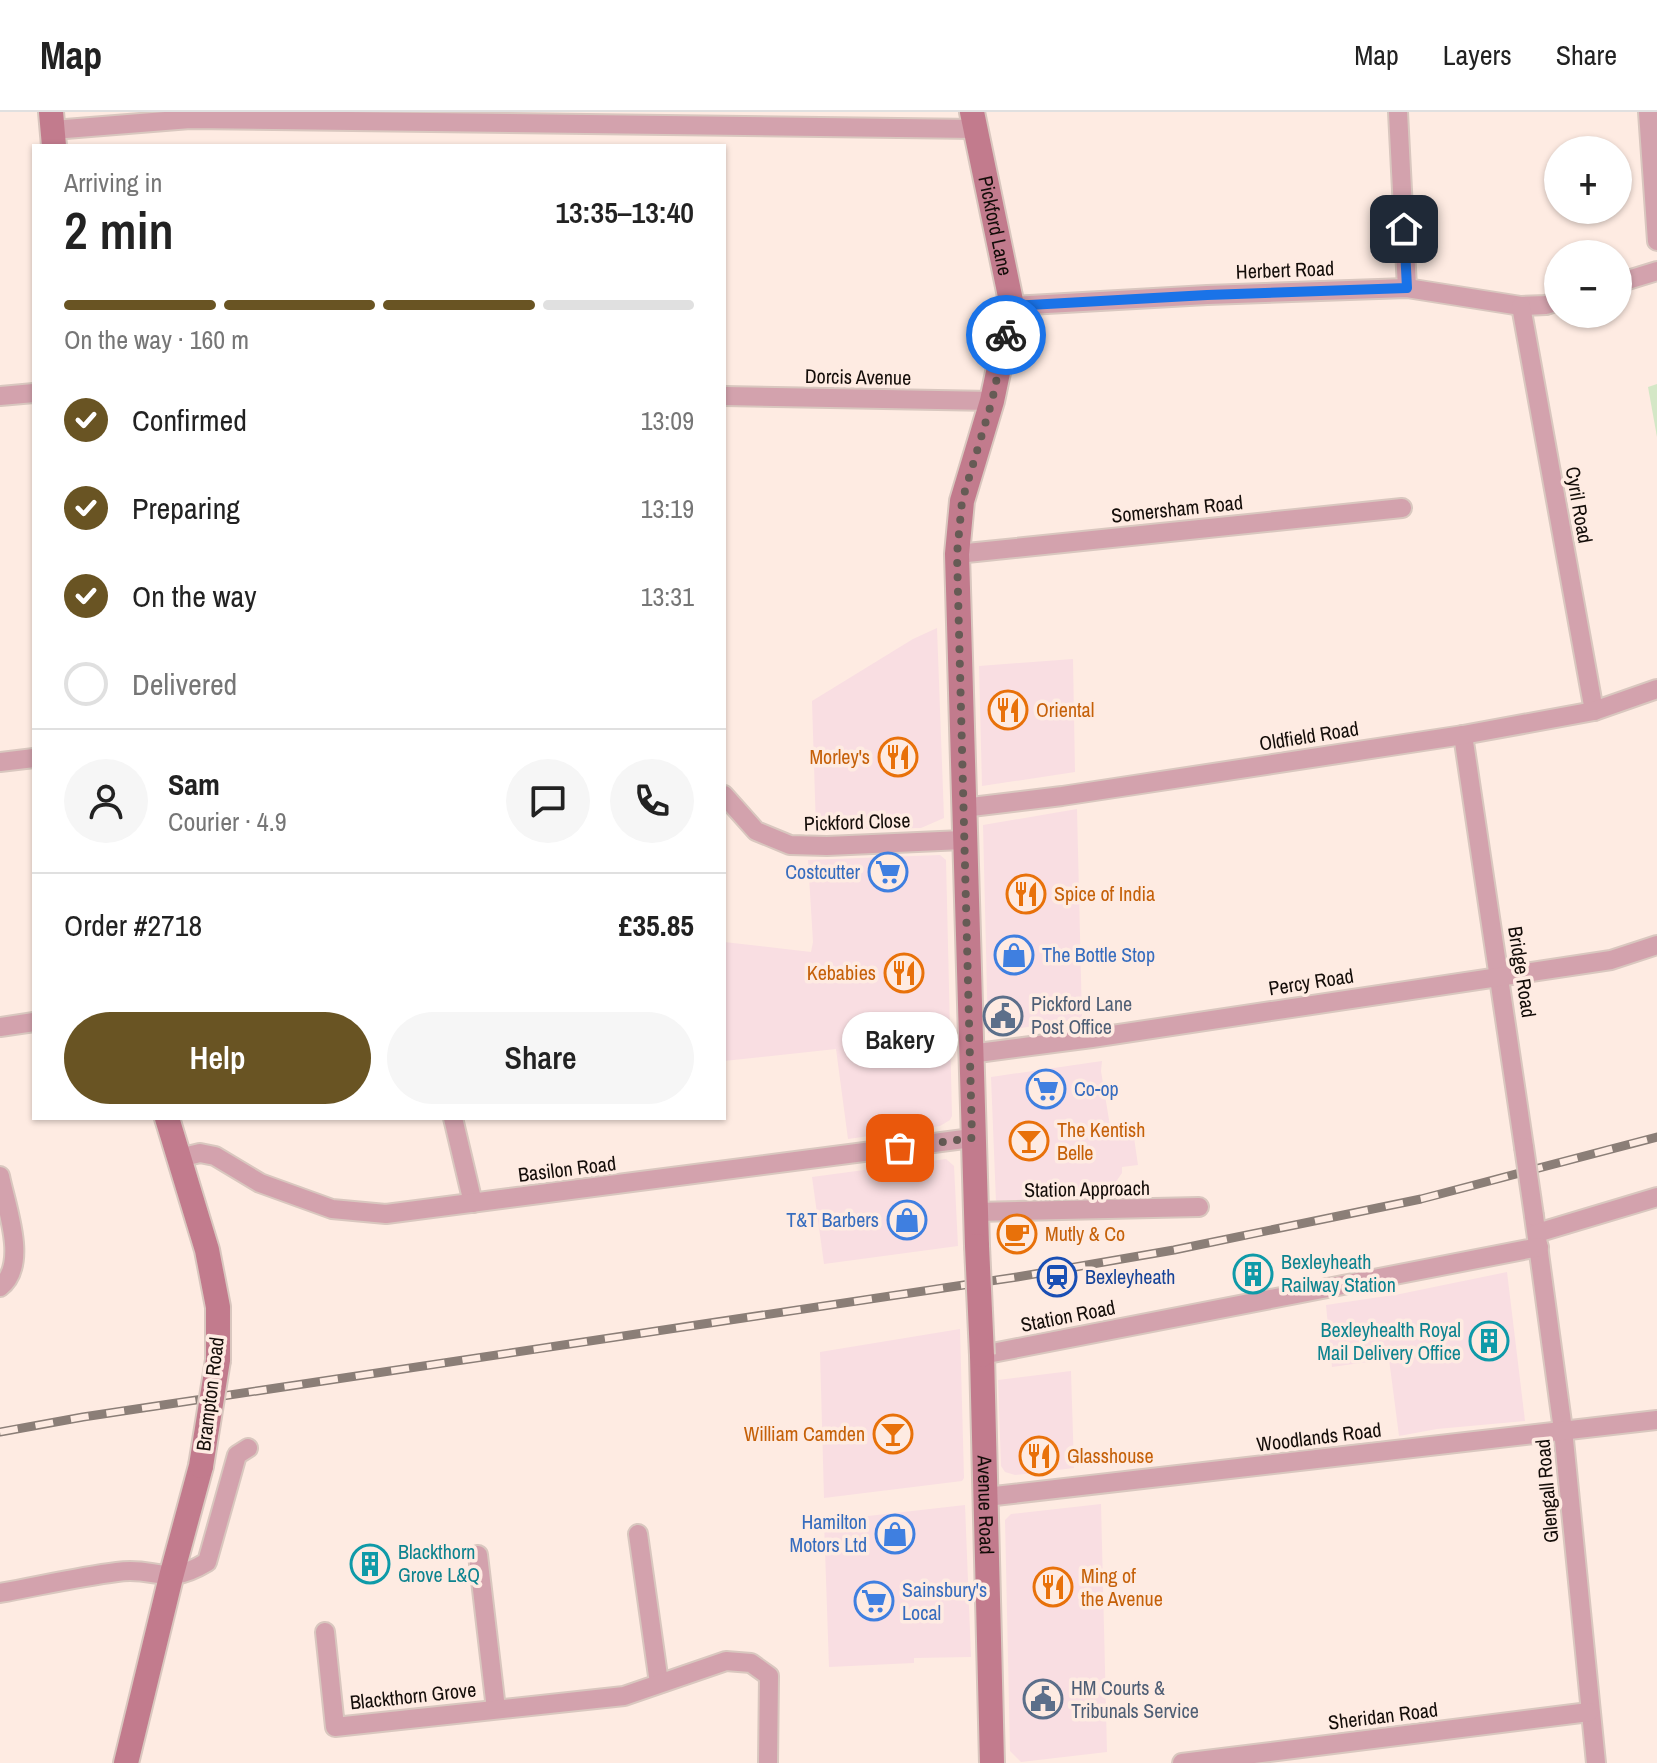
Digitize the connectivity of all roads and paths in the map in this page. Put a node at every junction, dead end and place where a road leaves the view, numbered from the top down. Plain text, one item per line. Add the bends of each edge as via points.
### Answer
1 (1398, 112) edge
2 (1648, 112) edge
3 (974, 120) edge
4 (52, 129) edge
5 (1657, 241) edge
6 (1657, 271) edge
7 (1632, 279) edge
8 (1407, 288) junction
9 (1544, 305) edge
10 (1012, 306) junction
11 (1521, 306) junction
12 (32, 393) edge
13 (0, 396) edge
14 (726, 396) edge
15 (992, 401) junction
16 (1402, 508) dead end
17 (957, 554) junction
18 (1657, 689) edge
19 (1594, 711) junction
20 (1463, 735) junction
21 (32, 758) edge
22 (0, 762) edge
23 (726, 797) edge
24 (963, 808) junction
25 (963, 840) junction
26 (1657, 945) edge
27 (1500, 976) junction
28 (32, 1022) edge
29 (0, 1027) edge
30 (970, 1054) junction
31 (168, 1120) edge
32 (453, 1120) edge
33 (972, 1138) junction
34 (179, 1158) junction
35 (0, 1176) edge
36 (1657, 1197) edge
37 (473, 1203) junction
38 (1199, 1207) dead end
39 (975, 1212) junction
40 (1536, 1232) junction
41 (977, 1246) joint
42 (0, 1287) edge
43 (982, 1355) junction
44 (1657, 1420) edge
45 (1563, 1430) junction
46 (248, 1448) dead end
47 (986, 1497) junction
48 (638, 1534) dead end
49 (478, 1555) dead end
50 (171, 1577) junction
51 (0, 1593) edge
52 (325, 1632) dead end
53 (659, 1683) junction
54 (496, 1709) junction
55 (1589, 1712) junction
56 (126, 1763) edge
57 (768, 1763) edge
58 (992, 1763) edge
59 (1182, 1763) edge
60 (1596, 1763) edge

1 - 8 street
2 - 5 street
3 - 4 street via 190,119
3 - 10 street, Pickford Lane
6 - 7 street
8 - 10 street, Herbert Road
8 - 11 street, Herbert Road
9 - 11 street, Herbert Road
10 - 15 street, Pickford Lane
11 - 19 street, Cyril Road
12 - 13 street
14 - 15 street, Dorcis Avenue
15 - 17 street, Pickford Lane via 962,501
16 - 17 street, Somersham Road
17 - 24 street, Pickford Lane
18 - 19 street, Oldfield Road
19 - 20 street, Oldfield Road
20 - 24 street, Oldfield Road
20 - 27 street, Bridge Road
21 - 22 street
23 - 25 street, Pickford Close via 756,831 790,845
24 - 25 street, Pickford Lane
25 - 30 street, Pickford Lane
26 - 27 street, Percy Road via 1611,960
27 - 30 street, Percy Road
27 - 40 street, Bridge Road, bridge
28 - 29 street
30 - 33 street, Pickford Lane
31 - 34 street, Brampton Road
32 - 37 street
33 - 37 street, Basilon Road
33 - 39 street, Pickford Lane
34 - 37 street, Basilon Road via 215,1156 260,1183 332,1209 386,1214
34 - 50 street, Brampton Road, bridge via 207,1250 218,1307 218,1360 201,1466
35 - 42 street via 16,1255 12,1273
36 - 40 street, Station Road
38 - 39 street, Station Approach
39 - 41 street, Pickford Lane
40 - 43 street, Station Road
40 - 45 street, Glengall Road
41 - 43 street, Avenue Road, bridge
43 - 47 street, Avenue Road
44 - 45 street, Woodlands Road
45 - 47 street, Woodlands Road
45 - 55 street, Glengall Road
46 - 50 street, Brampton Road via 237,1455 207,1562
47 - 58 street, Avenue Road
48 - 53 street
49 - 54 street, Blackthorn Grove
50 - 51 street via 121,1571
50 - 56 street, Brampton Road
52 - 54 street, Blackthorn Grove via 335,1727
53 - 54 street, Blackthorn Grove via 624,1696
53 - 57 street, Blackthorn Grove via 726,1661 751,1663 769,1676
55 - 59 street, Sheridan Road
55 - 60 street, Glengall Road

